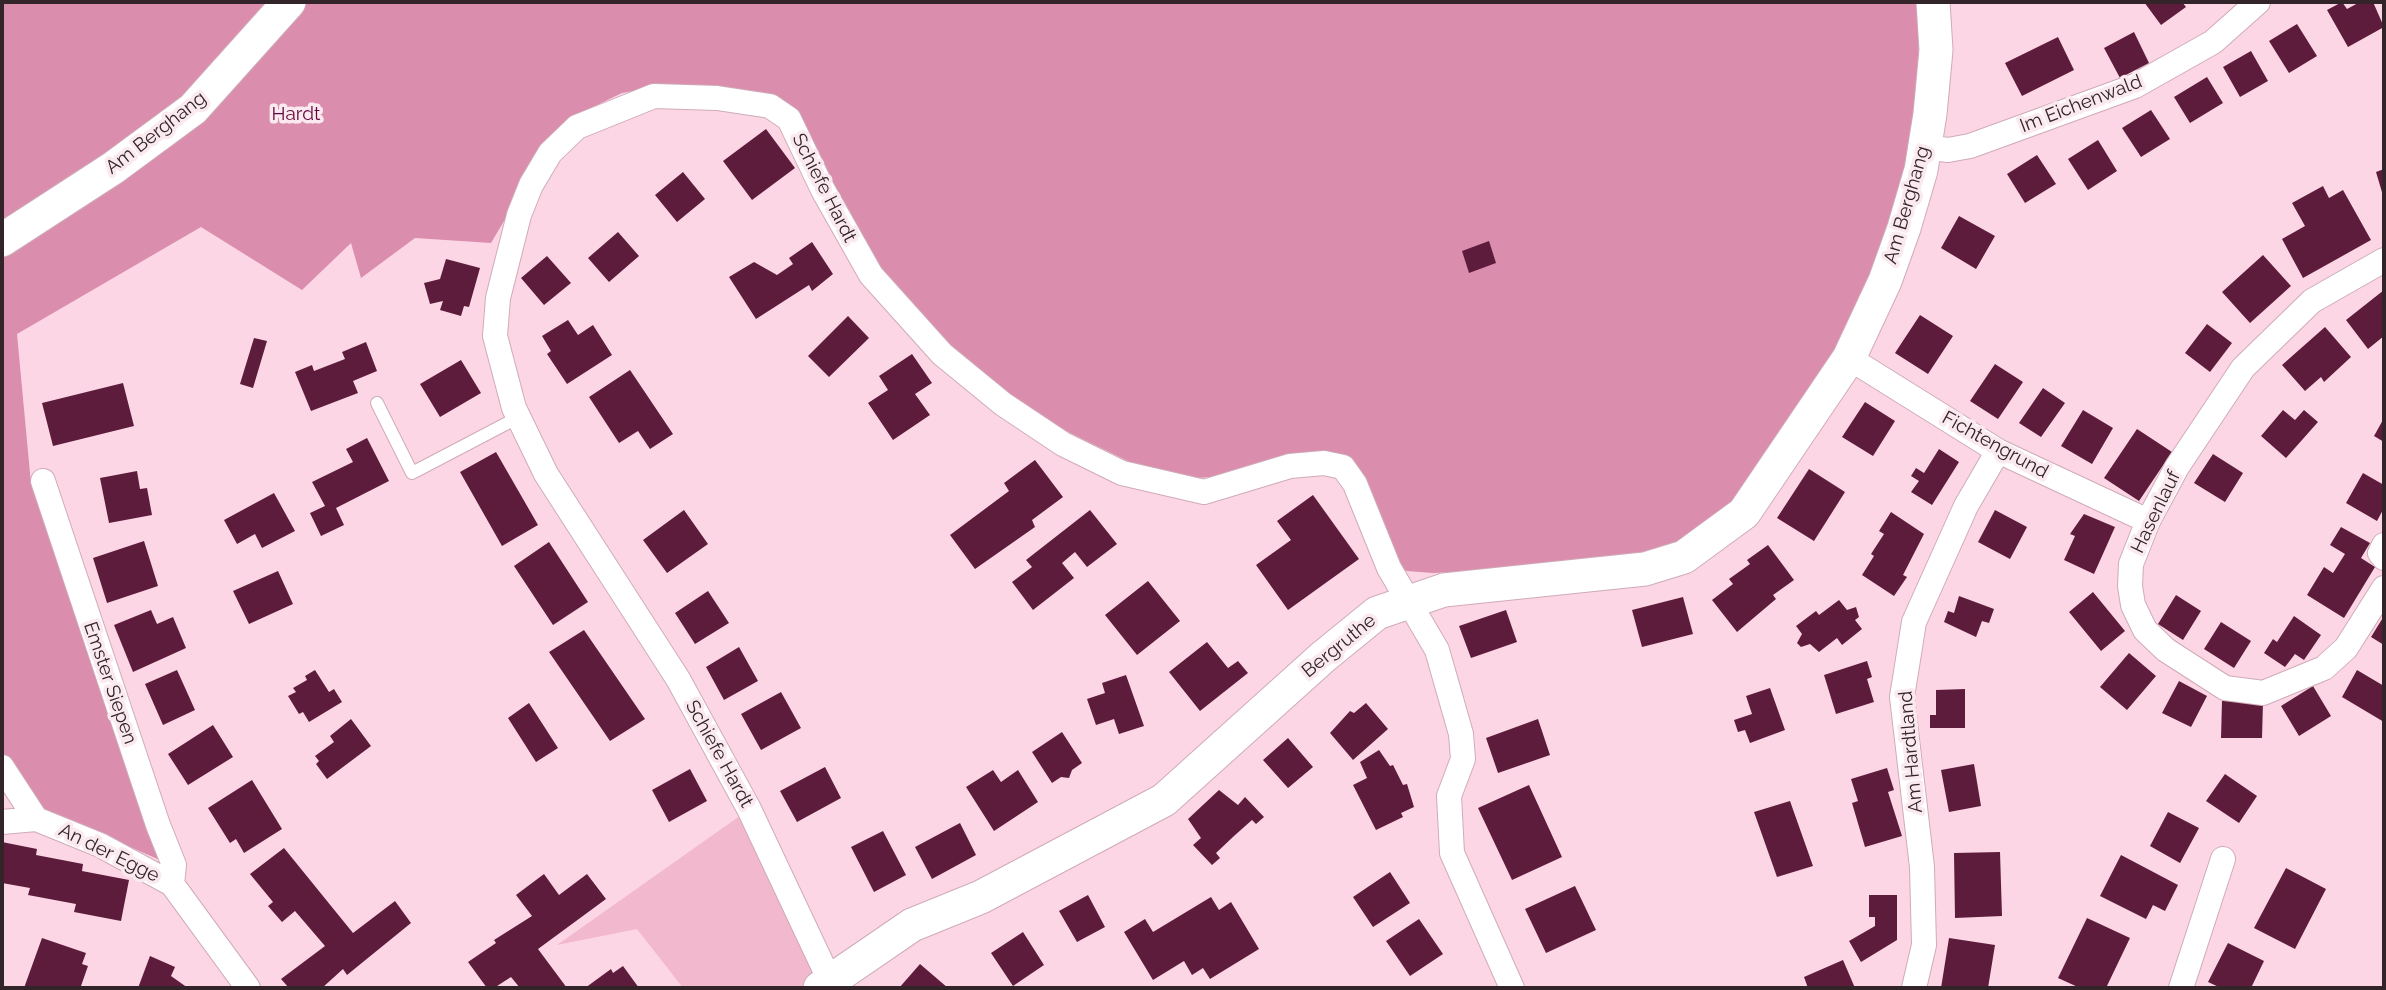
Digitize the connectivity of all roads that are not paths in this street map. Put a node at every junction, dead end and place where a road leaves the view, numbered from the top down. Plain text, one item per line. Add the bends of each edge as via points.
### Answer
1 (289, 2) edge
2 (1933, 2) edge
3 (2258, 2) edge
4 (1924, 148) junction
5 (2, 240) edge
6 (2384, 260) edge
7 (1849, 358) junction
8 (377, 403) dead end
9 (519, 417) junction
10 (1998, 451) junction
11 (43, 481) dead end
12 (2148, 521) junction
13 (2384, 545) edge
14 (2384, 558) edge
15 (2384, 587) edge
16 (1410, 600) junction
17 (2, 767) edge
18 (36, 819) junction
19 (2, 822) edge
20 (2223, 859) dead end
21 (172, 884) junction
22 (829, 986) edge
23 (248, 988) edge
24 (1512, 988) edge
25 (1914, 988) edge
26 (2181, 988) edge

1 - 5 street, Am Berghang via 192,109 113,168
2 - 4 street, Am Berghang via 1934,78
3 - 4 street, Im Eichenwald via 2213,42 2135,86 1970,146
4 - 7 street, Am Berghang via 1904,228
6 - 12 street, Hasenlauf via 2312,301 2244,368 2177,467
7 - 10 street, Fichtengrund
7 - 16 street, Bergruthe via 1744,513 1684,556 1634,571 1444,590
8 - 9 lane via 412,473
9 - 16 street, Schiefe Hardt via 495,336 498,298 519,215 550,153 577,127 654,96 770,106 789,119 870,275 942,354 1003,404 1063,444 1122,473 1205,492 1290,466 1324,463 1343,467 1355,484 1389,568
9 - 22 street, Schiefe Hardt via 547,474 678,679 749,809
10 - 12 street, Fichtengrund
10 - 25 street, Am Hardtland via 1966,506 1914,622 1904,684 1922,867 1924,945
11 - 21 street, Emster Siepen via 174,865
12 - 15 street, Hasenlauf via 2131,564 2130,586 2139,618 2166,650 2225,688 2263,693 2324,668 2346,648
13 - 14 street via 2380,553
16 - 22 street, Bergruthe via 1377,613 1356,629 1164,800 981,898 912,925
16 - 24 street via 1437,650 1461,734 1463,760 1449,796 1452,853
17 - 18 street
18 - 19 street, An der Egge
18 - 21 street, An der Egge via 100,845
20 - 26 street
21 - 23 street, An der Egge

